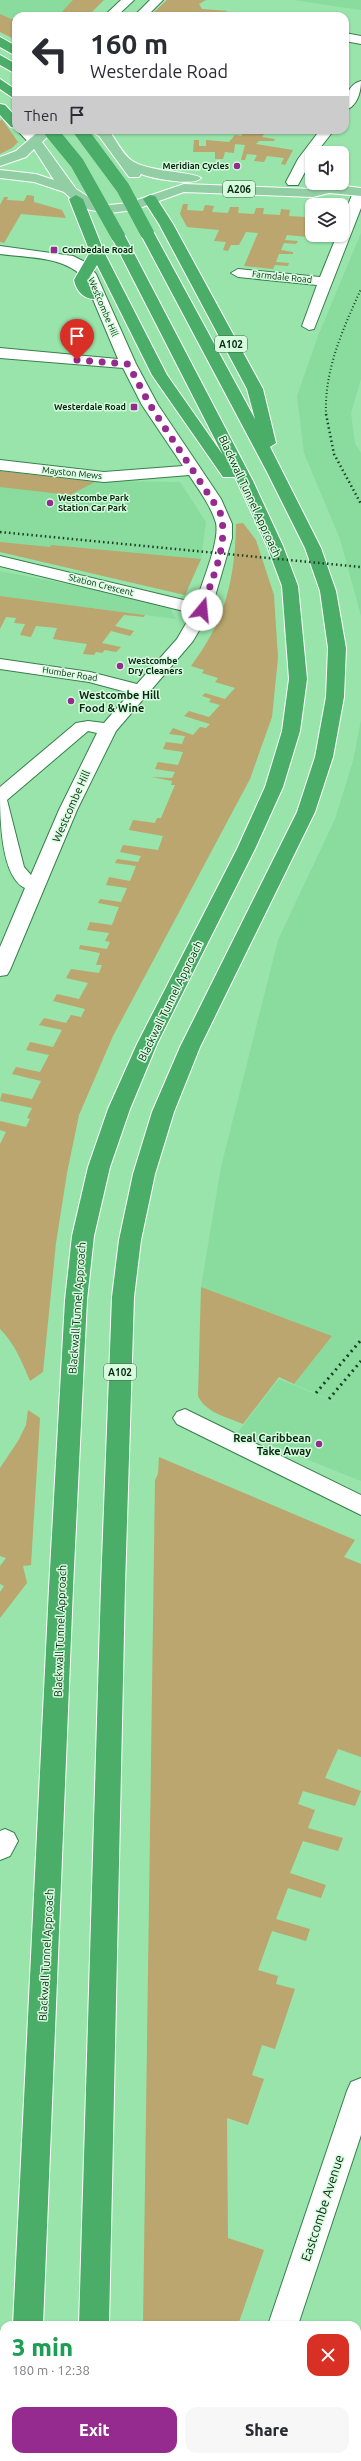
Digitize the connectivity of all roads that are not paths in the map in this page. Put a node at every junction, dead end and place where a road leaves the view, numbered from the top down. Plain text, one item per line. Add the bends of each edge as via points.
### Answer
1 (128, 0) edge
2 (157, 0) edge
3 (114, 12) edge
4 (144, 12) edge
5 (349, 38) edge
6 (361, 40) edge
7 (0, 41) edge
8 (12, 45) edge
9 (12, 49) edge
10 (0, 59) edge
11 (12, 67) edge
12 (0, 83) edge
13 (361, 85) edge
14 (12, 93) edge
15 (349, 100) edge
16 (0, 108) edge
17 (12, 120) edge
18 (27, 134) edge
19 (44, 134) edge
20 (53, 134) edge
21 (83, 134) edge
22 (103, 134) edge
23 (324, 134) edge
24 (35, 140) junction
25 (0, 162) edge
26 (126, 163) junction
27 (0, 174) edge
28 (293, 182) junction
29 (305, 183) edge
30 (325, 190) edge
31 (339, 190) edge
32 (360, 192) edge
33 (72, 194) junction
34 (150, 199) junction
35 (0, 250) edge
36 (97, 252) junction
37 (85, 270) junction
38 (238, 273) dead end
39 (326, 282) junction
40 (97, 295) joint
41 (308, 326) dead end
42 (0, 353) edge
43 (128, 364) junction
44 (0, 465) edge
45 (191, 470) junction
46 (275, 472) junction
47 (275, 546) junction
48 (0, 561) edge
49 (202, 610) junction
50 (0, 664) edge
51 (140, 690) junction
52 (108, 729) junction
53 (0, 796) edge
54 (0, 803) edge
55 (36, 885) junction
56 (0, 970) edge
57 (184, 1418) dead end
58 (361, 1506) edge
59 (361, 2091) edge
60 (28, 2321) edge
61 (94, 2321) edge
62 (284, 2321) edge

1 - 3 street
2 - 4 street
5 - 6 street
7 - 8 highway
7 - 9 highway
10 - 11 highway
12 - 14 highway
13 - 15 street
16 - 17 highway
18 - 24 street
19 - 24 main road
20 - 47 highway, Blackwall Tunnel Approach, bridge via 77,163 118,236 245,481
21 - 46 highway, A102, bridge via 124,188
22 - 26 main road, A206
23 - 28 street via 305,159
24 - 25 main road via 22,154
24 - 33 main road
26 - 28 main road, A206 via 146,173 166,177
26 - 34 main road, A206
27 - 33 main road, A206 via 36,178
28 - 29 main road, A206
30 - 34 main road, A206 via 313,193 184,188
31 - 32 main road, A206
32 - 39 street, Farmdale Road
33 - 34 main road, A206 via 93,206 118,208
33 - 36 highway
34 - 46 highway, A102 via 255,389
35 - 37 street, Westcombe Hill via 62,257 74,260
36 - 37 highway
36 - 47 highway via 160,375 235,482
37 - 40 highway via 80,280 83,290
38 - 39 street, Farmdale Road
39 - 41 street, Farmdale Road
40 - 43 street, Westcombe Hill
42 - 43 street
43 - 45 street, Westcombe Hill via 150,405
44 - 45 street, Mayston Mews via 104,477
45 - 49 street, Westcombe Hill via 213,499 224,524 224,538
46 - 61 highway, A102 via 313,548 328,591 337,648 335,697 324,757 306,812 190,1047 163,1112 144,1174 130,1240 123,1297 113,1586
47 - 60 highway, Blackwall Tunnel Approach via 290,586 294,623 298,679 291,730 274,787 246,849 147,1044 119,1109 99,1167 83,1236 76,1300 61,1588
48 - 49 street, Station Crescent
49 - 51 street, Westcombe Hill via 184,641
50 - 51 street, Humber Road via 90,677
51 - 52 street, Westcombe Hill
52 - 53 street via 82,727
52 - 55 street, Westcombe Hill via 68,810
54 - 55 street via 15,868 26,881
55 - 56 street, Westcombe Hill
57 - 58 street
59 - 62 street, Eastcombe Avenue

